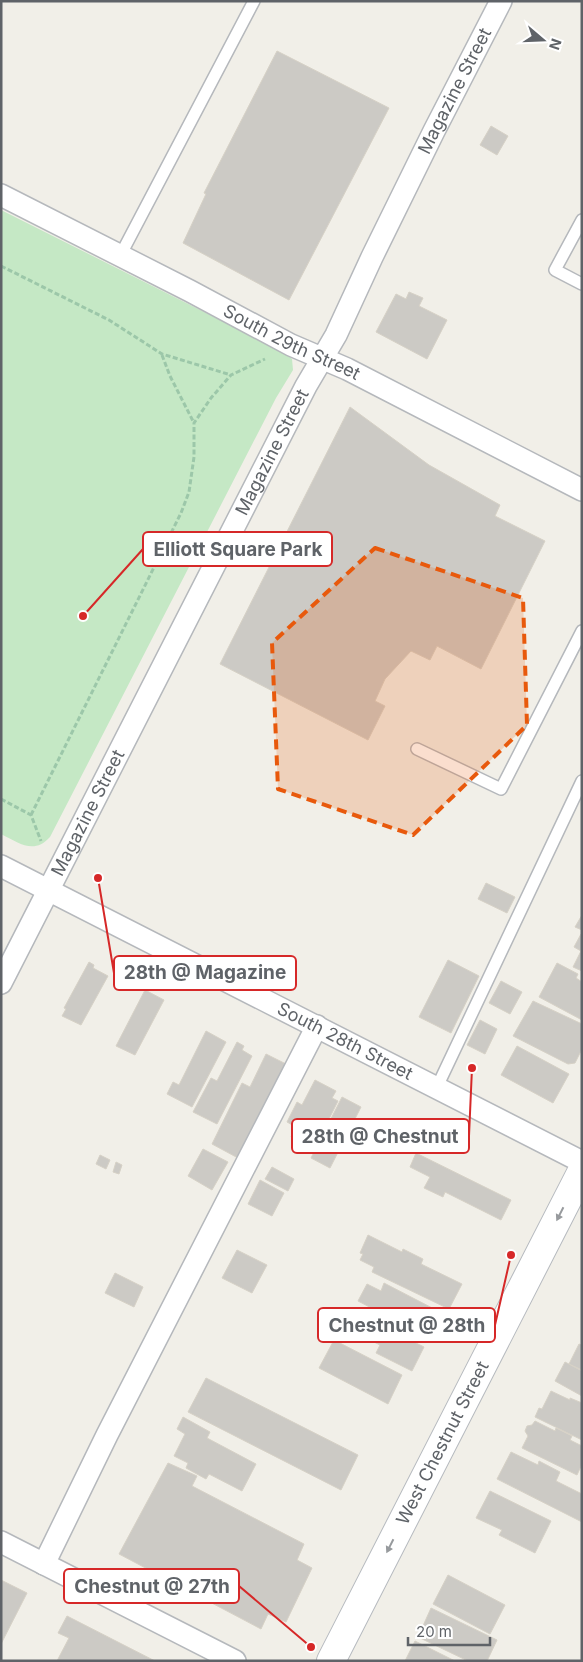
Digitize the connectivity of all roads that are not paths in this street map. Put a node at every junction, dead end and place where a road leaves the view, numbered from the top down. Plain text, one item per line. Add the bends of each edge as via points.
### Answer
1 (254, 1) edge
2 (501, 1) edge
3 (1, 195) edge
4 (582, 220) edge
5 (120, 256) junction
6 (582, 284) edge
7 (322, 360) junction
8 (582, 490) edge
9 (582, 631) edge
10 (417, 749) dead end
11 (582, 781) edge
12 (1, 866) edge
13 (49, 890) junction
14 (1, 983) edge
15 (317, 1026) junction
16 (437, 1087) junction
17 (582, 1162) edge
18 (582, 1171) edge
19 (1, 1542) edge
20 (44, 1564) junction
21 (235, 1661) edge
22 (332, 1661) edge

1 - 5 lane
2 - 7 street, Magazine Street
3 - 5 street, South 29th Street
4 - 6 lane via 555,270
5 - 7 street, South 29th Street
7 - 8 street, South 29th Street via 346,369
7 - 13 street, Magazine Street
9 - 10 lane via 501,789
11 - 16 lane
12 - 13 street, South 28th Street
13 - 14 street, Magazine Street
13 - 15 street, South 28th Street
15 - 16 street, South 28th Street
15 - 20 street
16 - 17 street, South 28th Street
18 -> 22 main road, West Chestnut Street
19 - 20 street
20 - 21 street

